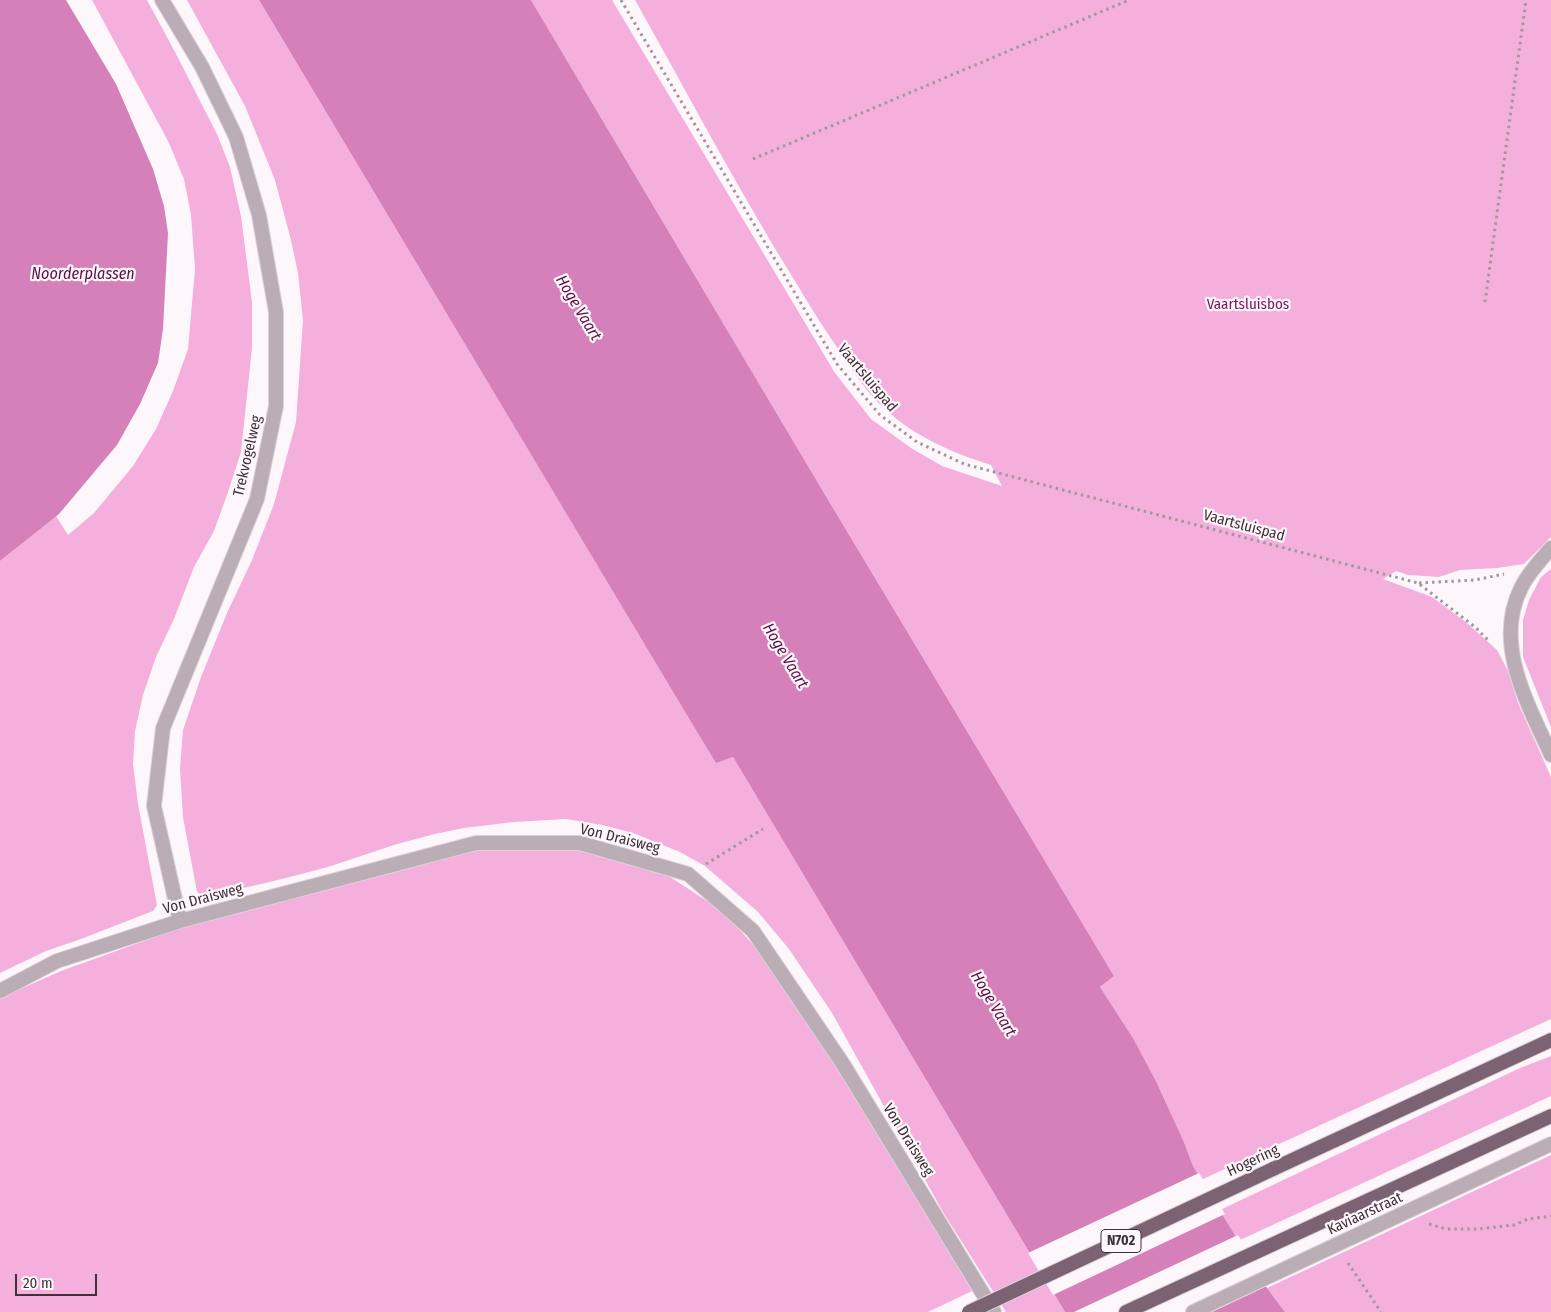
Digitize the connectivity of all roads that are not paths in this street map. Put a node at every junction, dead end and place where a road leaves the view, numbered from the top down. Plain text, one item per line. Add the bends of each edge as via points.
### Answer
1 (162, 0) edge
2 (1551, 548) edge
3 (1551, 756) edge
4 (180, 921) junction
5 (0, 991) edge
6 (1551, 1040) edge
7 (1551, 1116) edge
8 (1551, 1144) edge
9 (969, 1312) edge
10 (994, 1312) edge
11 (1126, 1312) edge
12 (1193, 1312) edge

1 - 4 street, Trekvogelweg via 202,67 236,137 259,216 276,312 276,406 257,499 163,728 154,806
2 - 3 street via 1521,586 1510,629 1514,667 1522,692
4 - 5 street, Von Draisweg via 57,961
4 - 10 street, Von Draisweg via 476,843 580,843 688,874 752,930 843,1064
6 - 9 highway, Hogering / N702, bridge
7 - 11 highway
8 - 12 street, Kaviaarstraat

